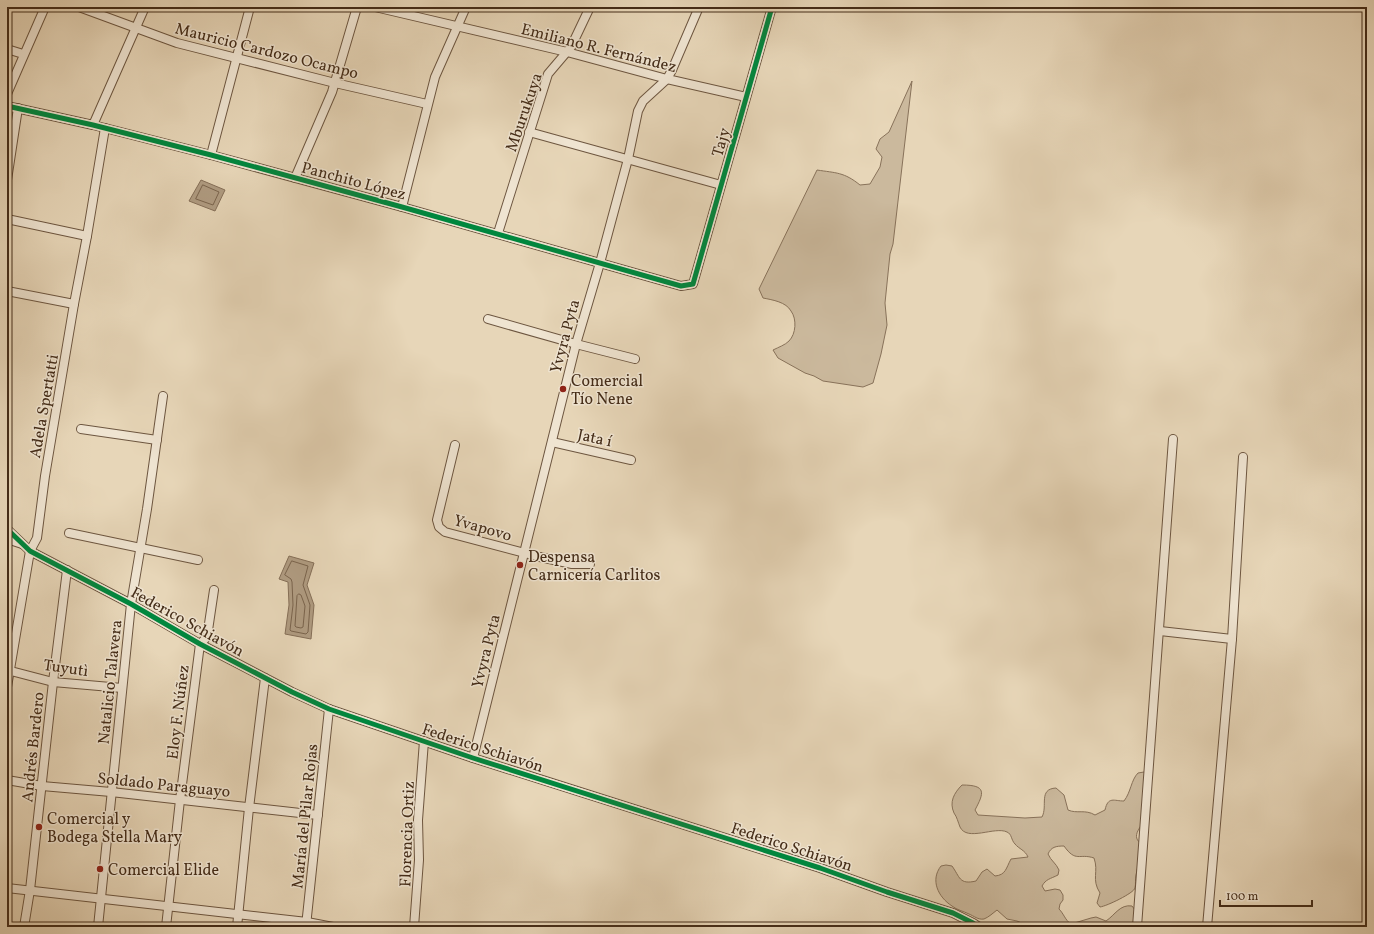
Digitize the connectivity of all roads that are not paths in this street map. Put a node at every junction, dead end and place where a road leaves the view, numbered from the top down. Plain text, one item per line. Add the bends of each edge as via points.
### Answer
1 (45, 7) edge
2 (79, 7) edge
3 (144, 7) edge
4 (250, 7) edge
5 (357, 7) edge
6 (375, 7) edge
7 (466, 7) edge
8 (590, 7) edge
9 (699, 7) edge
10 (772, 7) edge
11 (457, 27) junction
12 (136, 28) junction
13 (7, 49) edge
14 (566, 52) junction
15 (23, 54) junction
16 (237, 57) junction
17 (667, 79) junction
18 (335, 83) junction
19 (7, 94) edge
20 (746, 97) junction
21 (427, 104) junction
22 (7, 106) edge
23 (18, 108) junction
24 (93, 125) junction
25 (105, 128) junction
26 (529, 132) junction
27 (211, 155) junction
28 (628, 159) junction
29 (295, 178) junction
30 (7, 180) edge
31 (721, 185) junction
32 (402, 206) junction
33 (7, 219) edge
34 (498, 233) junction
35 (87, 236) junction
36 (600, 263) junction
37 (693, 284) joint
38 (7, 291) edge
39 (74, 304) junction
40 (488, 319) dead end
41 (576, 344) junction
42 (635, 359) dead end
43 (163, 396) dead end
44 (81, 429) dead end
45 (1173, 439) dead end
46 (157, 440) junction
47 (552, 442) junction
48 (455, 445) dead end
49 (1243, 457) dead end
50 (631, 460) dead end
51 (7, 529) edge
52 (69, 533) dead end
53 (7, 537) edge
54 (23, 544) junction
55 (139, 548) junction
56 (30, 551) junction
57 (524, 553) junction
58 (198, 560) dead end
59 (590, 564) dead end
60 (66, 570) junction
61 (214, 590) dead end
62 (131, 604) junction
63 (1160, 631) junction
64 (1232, 638) junction
65 (200, 644) junction
66 (9, 670) edge
67 (265, 678) junction
68 (53, 682) junction
69 (7, 687) edge
70 (122, 688) junction
71 (329, 709) junction
72 (424, 741) junction
73 (472, 758) junction
74 (7, 780) edge
75 (42, 786) junction
76 (111, 792) junction
77 (180, 800) junction
78 (249, 808) junction
79 (318, 815) junction
80 (7, 888) edge
81 (30, 890) junction
82 (101, 899) junction
83 (169, 906) junction
84 (238, 913) junction
85 (307, 924) edge
86 (24, 927) edge
87 (98, 927) edge
88 (166, 927) edge
89 (237, 927) edge
90 (333, 927) edge
91 (414, 927) edge
92 (979, 927) edge
93 (1137, 927) edge
94 (1206, 927) edge

1 - 15 street
2 - 12 street, Mauricio Cardozo Ocampo
3 - 12 street
4 - 16 street
5 - 18 street
6 - 11 street, Emiliano R. Fernández
7 - 11 street
8 - 14 street, Mburukuya via 571,47
9 - 17 street, Yvyra Pyta
10 - 20 street, Tajy
11 - 14 street, Emiliano R. Fernández
11 - 21 street via 435,77
12 - 16 street, Mauricio Cardozo Ocampo via 177,43
12 - 24 street
13 - 15 street
14 - 17 street, Emiliano R. Fernández
14 - 26 street, Mburukuya via 548,74
15 - 19 street
16 - 18 street, Mauricio Cardozo Ocampo
16 - 27 street
17 - 20 street, Emiliano R. Fernández
17 - 28 street, Yvyra Pyta via 643,101 638,111
18 - 21 street, Mauricio Cardozo Ocampo
18 - 29 street
20 - 31 street, Tajy
21 - 32 street
22 - 23 street, Panchito López
23 - 24 street, Panchito López
23 - 30 street
24 - 25 street, Panchito López
25 - 27 street, Panchito López
25 - 35 street, Adela Spertatti
26 - 28 street
26 - 34 street, Mburukuya
27 - 29 street, Panchito López
28 - 31 street
28 - 36 street, Yvyra Pyta
29 - 32 street, Panchito López
31 - 37 street, Tajy
32 - 34 street, Panchito López
33 - 35 street
34 - 36 street, Panchito López
35 - 39 street, Adela Spertatti
36 - 37 street, Panchito López via 681,286
36 - 41 street, Yvyra Pyta
38 - 39 street
39 - 56 street, Adela Spertatti via 37,538
40 - 41 street
41 - 42 street
41 - 47 street, Yvyra Pyta
43 - 46 street, Natalicio Talavera
44 - 46 street
45 - 63 street
46 - 55 street, Natalicio Talavera
47 - 50 street, Jata í
47 - 57 street, Yvyra Pyta
48 - 57 street, Yvapovo via 438,520 439,527 445,532
49 - 64 street
51 - 54 street, Federico Schiavón
52 - 55 street
53 - 54 street, Federico Schiavón
54 - 56 street, Federico Schiavón
55 - 58 street
55 - 62 street, Natalicio Talavera
56 - 60 street, Federico Schiavón
56 - 66 street, Adela Spertatti
57 - 59 street, Yvapovo via 572,564
57 - 73 street, Yvyra Pyta
60 - 62 street, Federico Schiavón
60 - 68 street, Andrés Bardero
61 - 65 street, Eloy F. Núñez via 207,637
62 - 65 street, Federico Schiavón
62 - 70 street, Natalicio Talavera
63 - 64 street
63 - 93 street
64 - 94 street
65 - 67 street, Federico Schiavón
65 - 77 street, Eloy F. Núñez
66 - 68 street, Tuyutì
66 - 69 street, Adela Spertatti
67 - 71 street, Federico Schiavón
67 - 78 street
68 - 70 street, Tuyutì
68 - 75 street, Andrés Bardero
70 - 76 street, Natalicio Talavera
71 - 72 street, Federico Schiavón
71 - 79 street, María del Pilar Rojas
72 - 73 street, Federico Schiavón
72 - 91 street, Florencia Ortiz via 418,820 420,860
73 - 92 street, Federico Schiavón via 953,912
74 - 75 street, Soldado Paraguayo
75 - 76 street, Soldado Paraguayo
75 - 81 street, Andrés Bardero
76 - 77 street, Soldado Paraguayo
76 - 82 street, Natalicio Talavera
77 - 78 street, Soldado Paraguayo
77 - 83 street, Eloy F. Núñez
78 - 79 street, Soldado Paraguayo
78 - 84 street
79 - 85 street, María del Pilar Rojas
80 - 81 street
81 - 82 street
81 - 86 street, Andrés Bardero
82 - 83 street
82 - 87 street, Natalicio Talavera
83 - 84 street
83 - 88 street, Eloy F. Núñez
84 - 85 street
84 - 89 street
85 - 90 street

